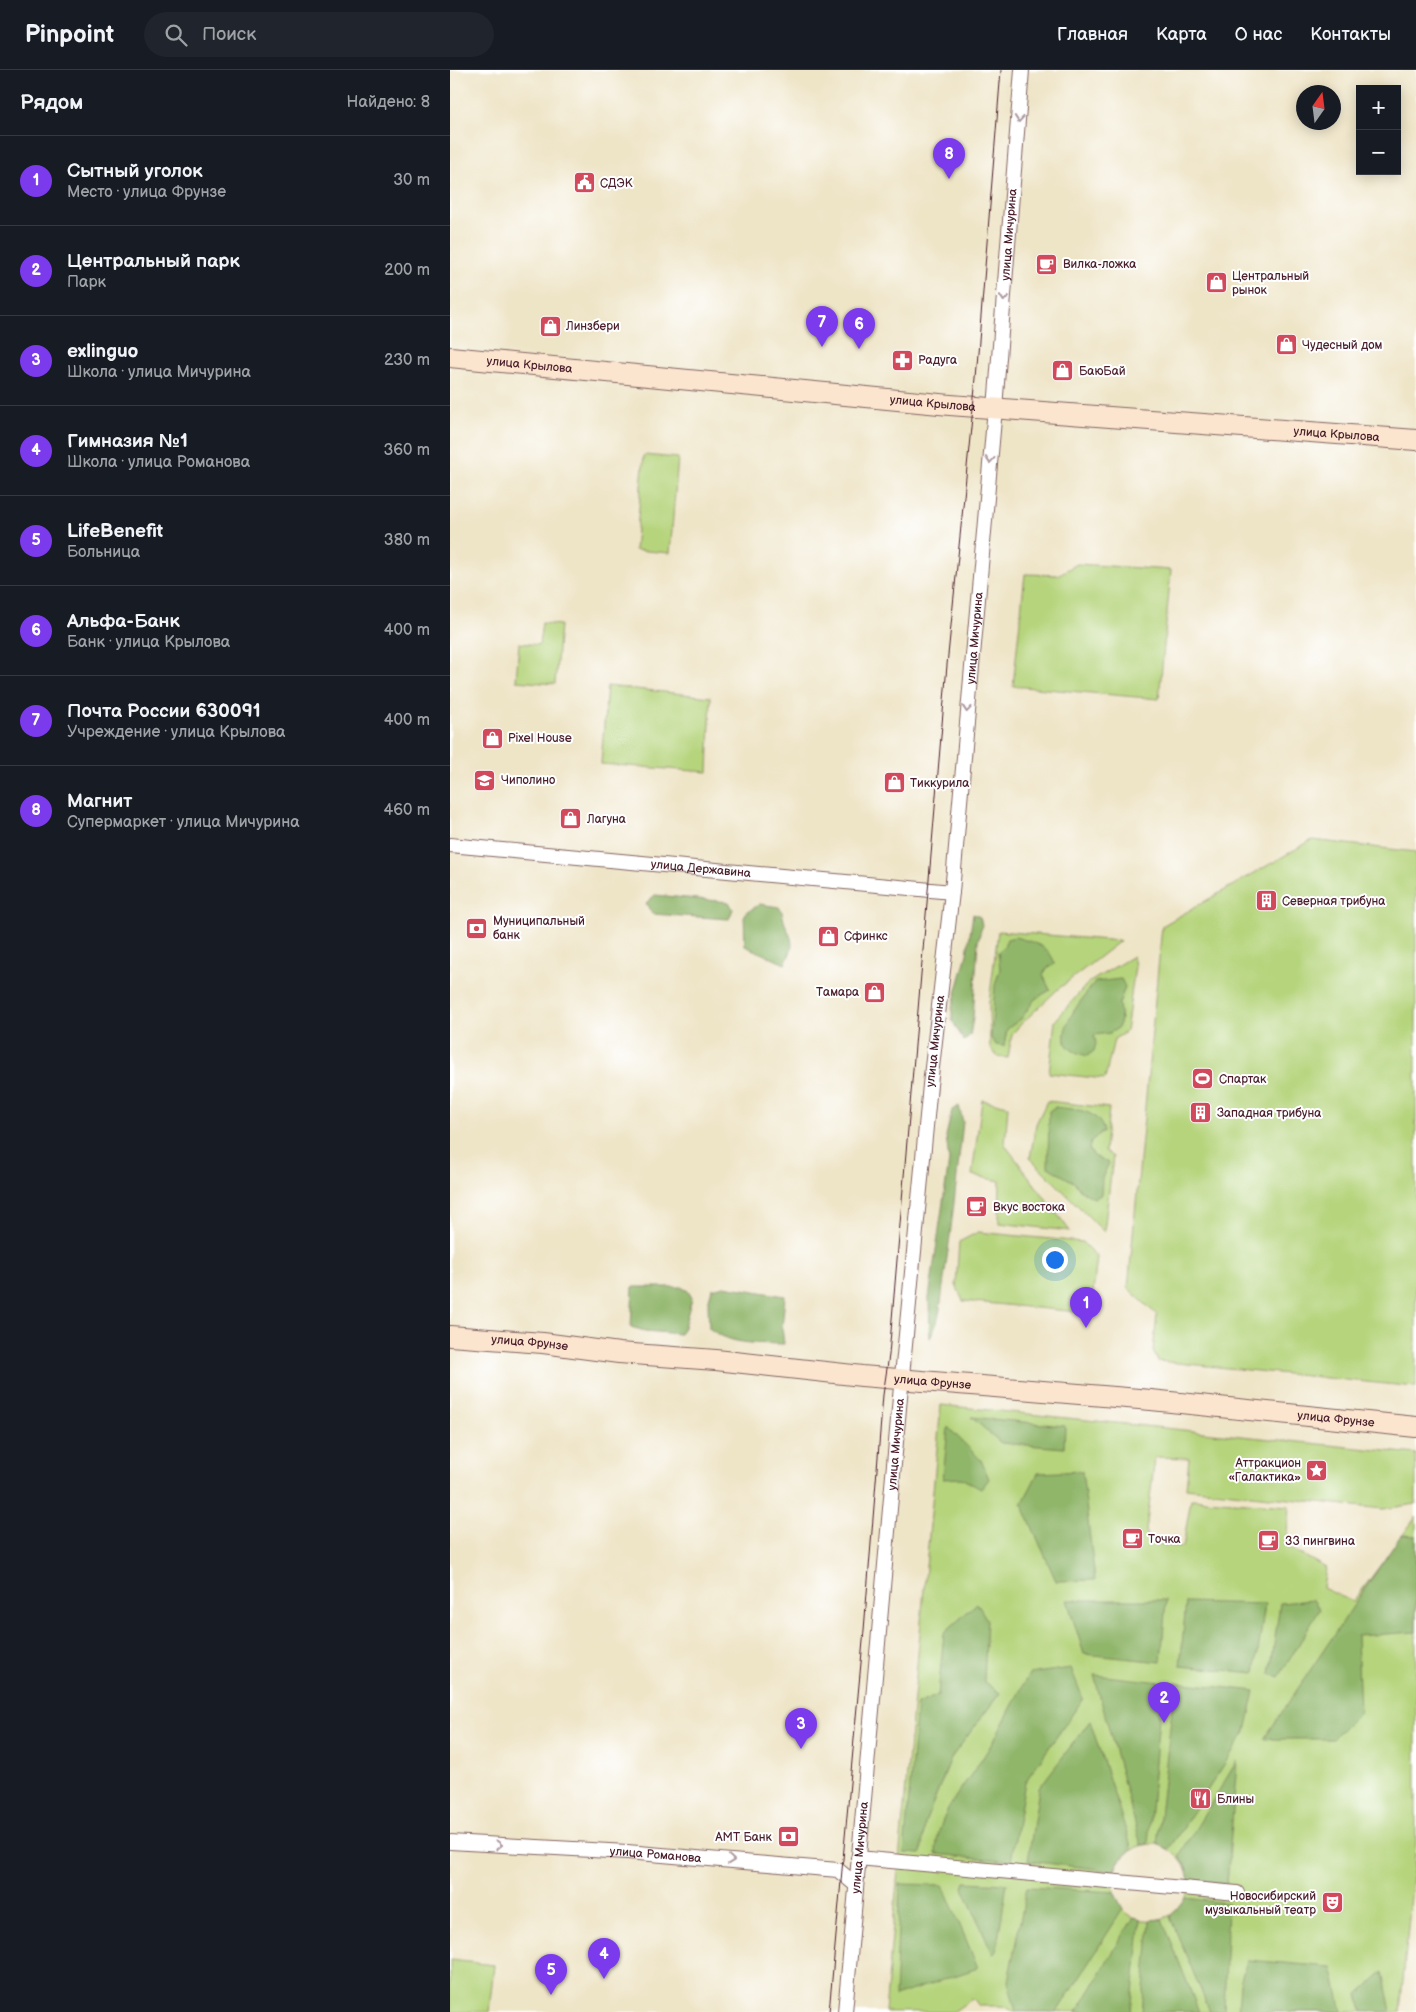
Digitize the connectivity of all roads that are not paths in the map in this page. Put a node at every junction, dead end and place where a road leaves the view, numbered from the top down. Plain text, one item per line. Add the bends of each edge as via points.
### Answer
1 (1022, 70) edge
2 (450, 357) edge
3 (995, 408) junction
4 (1416, 440) edge
5 (450, 845) edge
6 (952, 892) junction
7 (450, 1336) edge
8 (902, 1379) junction
9 (1416, 1427) edge
10 (450, 1842) edge
11 (858, 1858) junction
12 (856, 1885) junction
13 (1237, 1893) dead end
14 (845, 2012) edge

1 -> 3 street, улица Мичурина
2 - 3 street, улица Крылова
3 - 4 street, улица Крылова
3 -> 6 street, улица Мичурина
5 - 6 street, улица Державина
6 - 8 street, улица Мичурина
7 - 8 street, улица Фрунзе
8 - 9 street, улица Фрунзе
8 - 11 street, улица Мичурина
10 -> 12 street, улица Романова via 627,1852 838,1870
11 - 12 street, улица Мичурина
11 - 13 street
12 - 14 street, улица Мичурина

